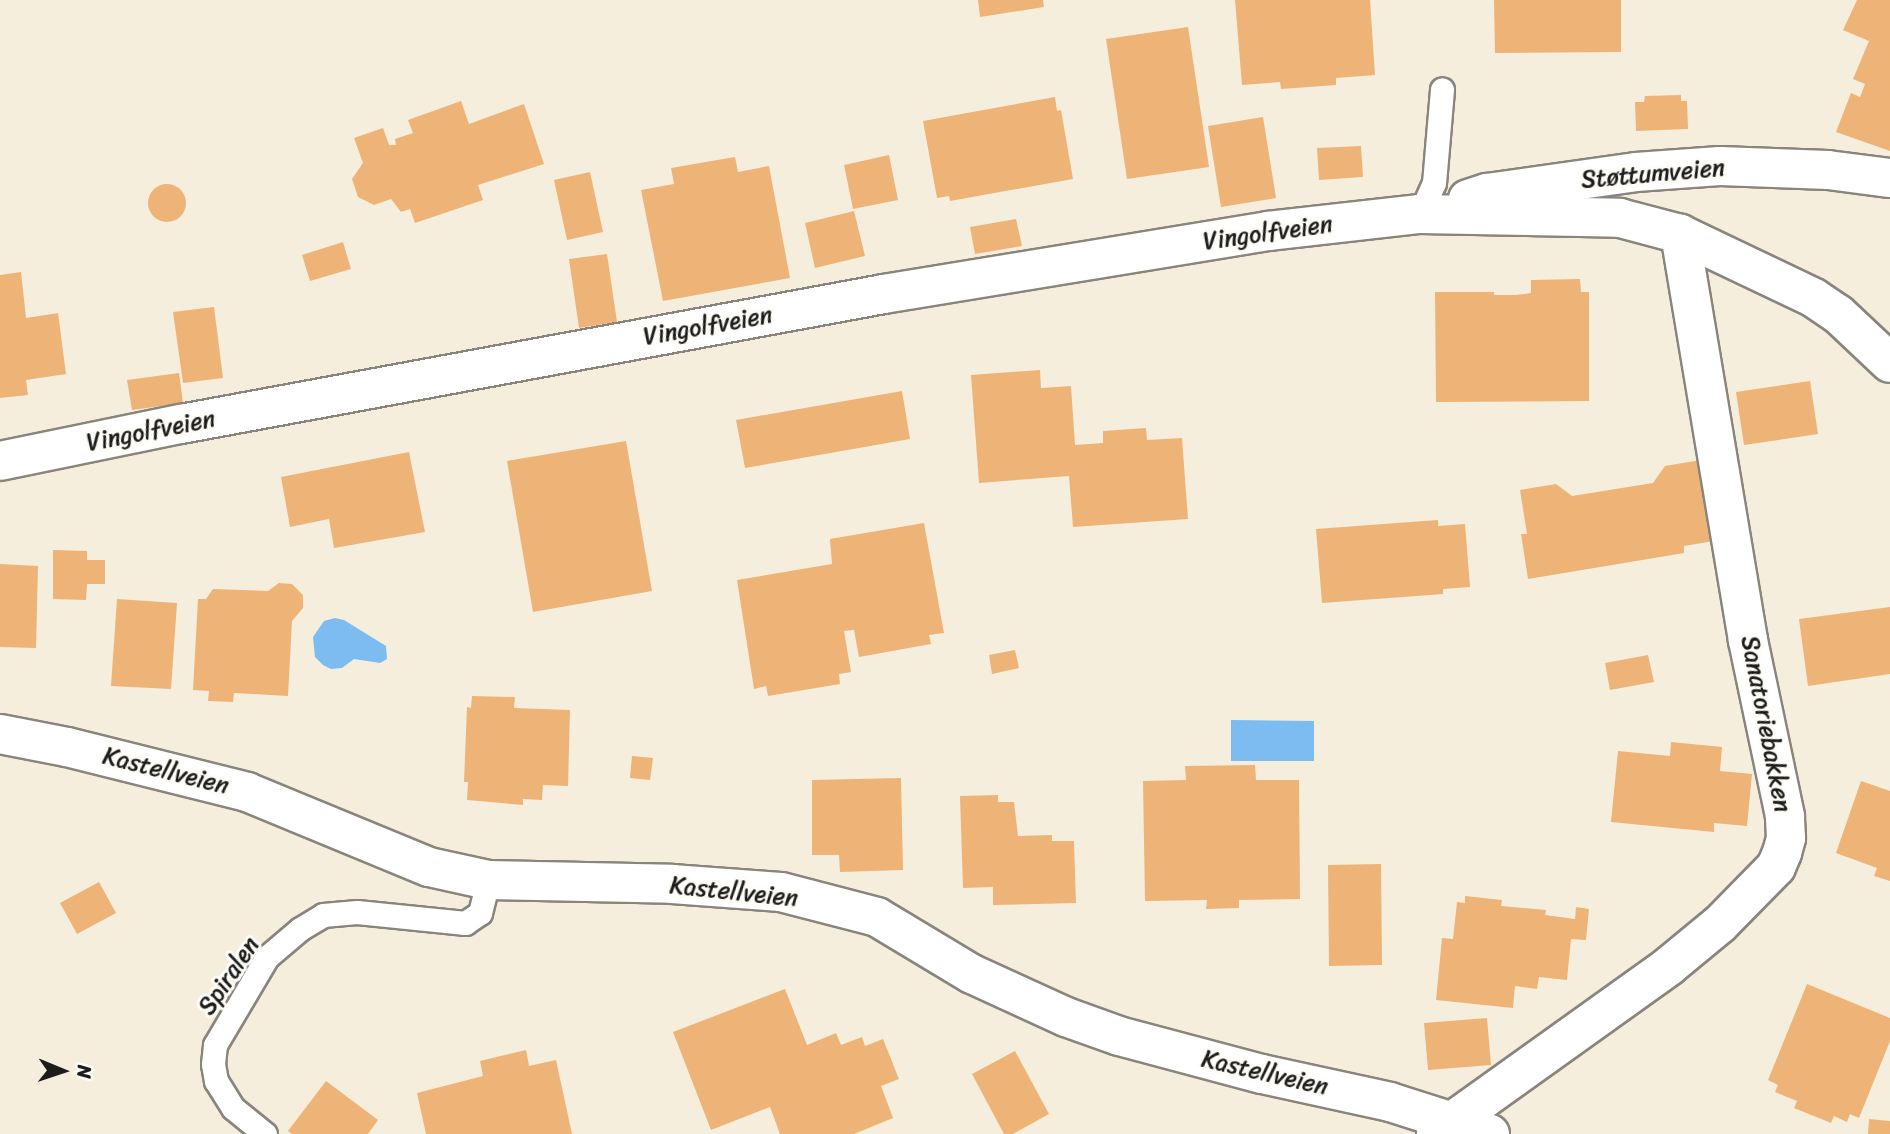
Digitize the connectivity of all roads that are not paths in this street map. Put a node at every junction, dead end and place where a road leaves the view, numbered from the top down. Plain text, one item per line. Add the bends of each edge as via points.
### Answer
1 (1442, 89) dead end
2 (1890, 178) edge
3 (1420, 214) junction
4 (1680, 234) junction
5 (1890, 363) edge
6 (0, 461) edge
7 (0, 734) edge
8 (488, 880) junction
9 (1443, 1128) edge
10 (265, 1134) edge
11 (1490, 1134) edge

1 - 3 lane via 1434,183
2 - 3 street, Støttumveien via 1828,170 1720,166 1636,172 1487,193
3 - 4 street, Vingolfveien via 1620,218
3 - 6 street, Vingolfveien via 1268,231 884,294
4 - 5 street, Vingolfveien via 1814,298 1839,314
4 - 9 street, Sanatoriebakken via 1786,838 1776,867 1720,924 1669,966
7 - 8 street, Kastellveien via 247,792 429,867
8 - 9 street, Kastellveien via 672,884 781,892 877,917 972,974 1119,1036 1390,1102
8 - 10 lane, Spiralen via 480,913 466,923 357,912 323,915 267,957 215,1045 214,1064 216,1081 233,1108
9 - 11 street, Kastellveien

